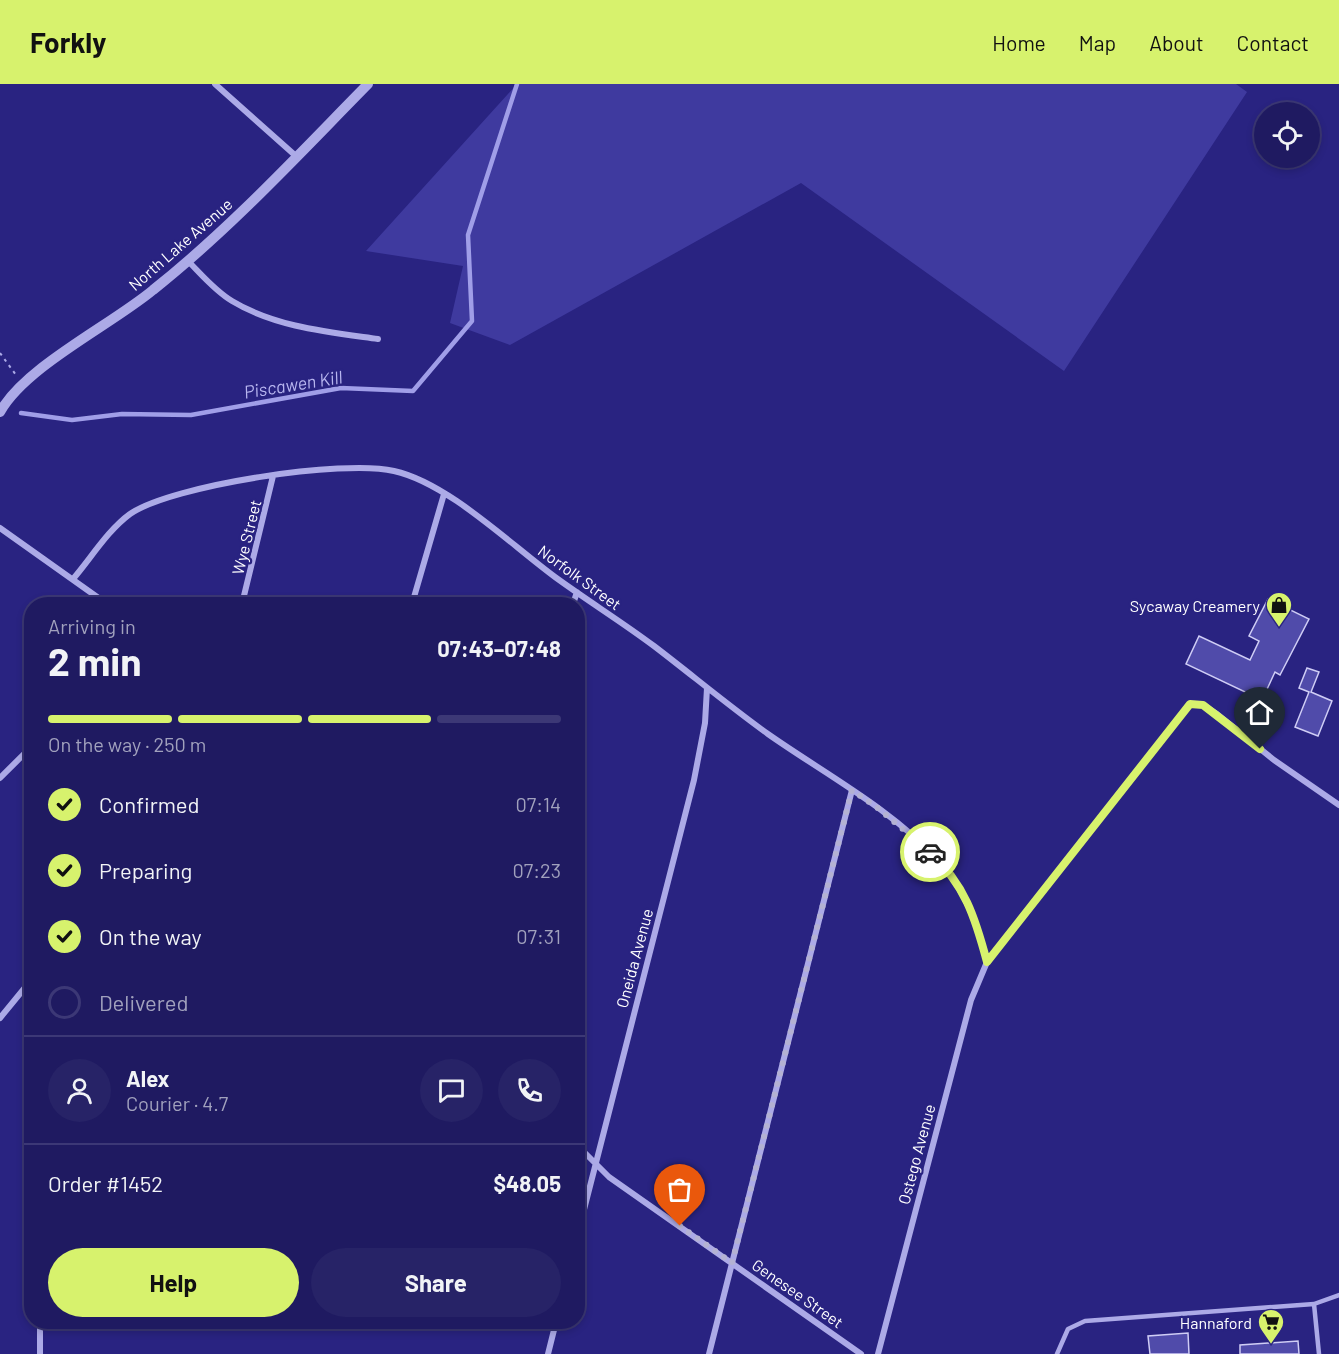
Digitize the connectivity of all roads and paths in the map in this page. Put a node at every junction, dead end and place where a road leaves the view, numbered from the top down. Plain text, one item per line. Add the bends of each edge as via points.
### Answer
1 (215, 84) edge
2 (368, 84) edge
3 (297, 157) junction
4 (188, 261) junction
5 (378, 339) dead end
6 (0, 353) edge
7 (22, 384) junction
8 (0, 412) edge
9 (273, 476) junction
10 (444, 494) junction
11 (0, 528) edge
12 (73, 579) junction
13 (577, 592) junction
14 (97, 597) edge
15 (244, 597) edge
16 (414, 597) edge
17 (575, 597) edge
18 (584, 597) edge
19 (585, 598) edge
20 (707, 688) junction
21 (24, 754) edge
22 (0, 778) edge
23 (852, 790) junction
24 (1339, 805) edge
25 (987, 962) junction
26 (24, 989) edge
27 (0, 1018) edge
28 (585, 1154) edge
29 (594, 1165) junction
30 (585, 1203) edge
31 (732, 1263) junction
32 (1339, 1295) edge
33 (1314, 1304) junction
34 (40, 1329) edge
35 (554, 1329) edge
36 (40, 1354) edge
37 (548, 1354) edge
38 (709, 1354) edge
39 (861, 1354) edge
40 (878, 1354) edge
41 (1057, 1354) edge
42 (1319, 1354) edge

1 - 3 street
2 - 3 street, North Lake Avenue
3 - 4 street, North Lake Avenue
4 - 5 street via 232,302 307,328
4 - 7 street, North Lake Avenue
6 - 7 path
7 - 8 street, North Lake Avenue
9 - 10 street, Norfolk Street via 389,469 414,476
9 - 12 street, Norfolk Street via 184,492 146,505 119,524
9 - 15 street, Wye Street
10 - 13 street, Norfolk Street
10 - 16 street
11 - 12 street
12 - 14 street
13 - 17 street
13 - 18 street, Norfolk Street
19 - 20 street, Norfolk Street
20 - 23 street, Norfolk Street
20 - 29 street, Oneida Avenue via 694,780
21 - 22 street
23 - 25 street, Norfolk Street via 914,837 954,879 976,919
23 - 31 street
24 - 25 street, Ostego Avenue via 1203,705 1190,704
25 - 40 street, Ostego Avenue via 969,1010
26 - 27 street
28 - 29 street, Genesee Street
29 - 30 street, Oneida Avenue
29 - 31 street, Genesee Street
31 - 38 street
31 - 39 street, Genesee Street
32 - 33 lane
33 - 41 lane via 1085,1321 1068,1329
33 - 42 lane
34 - 36 street
35 - 37 street

